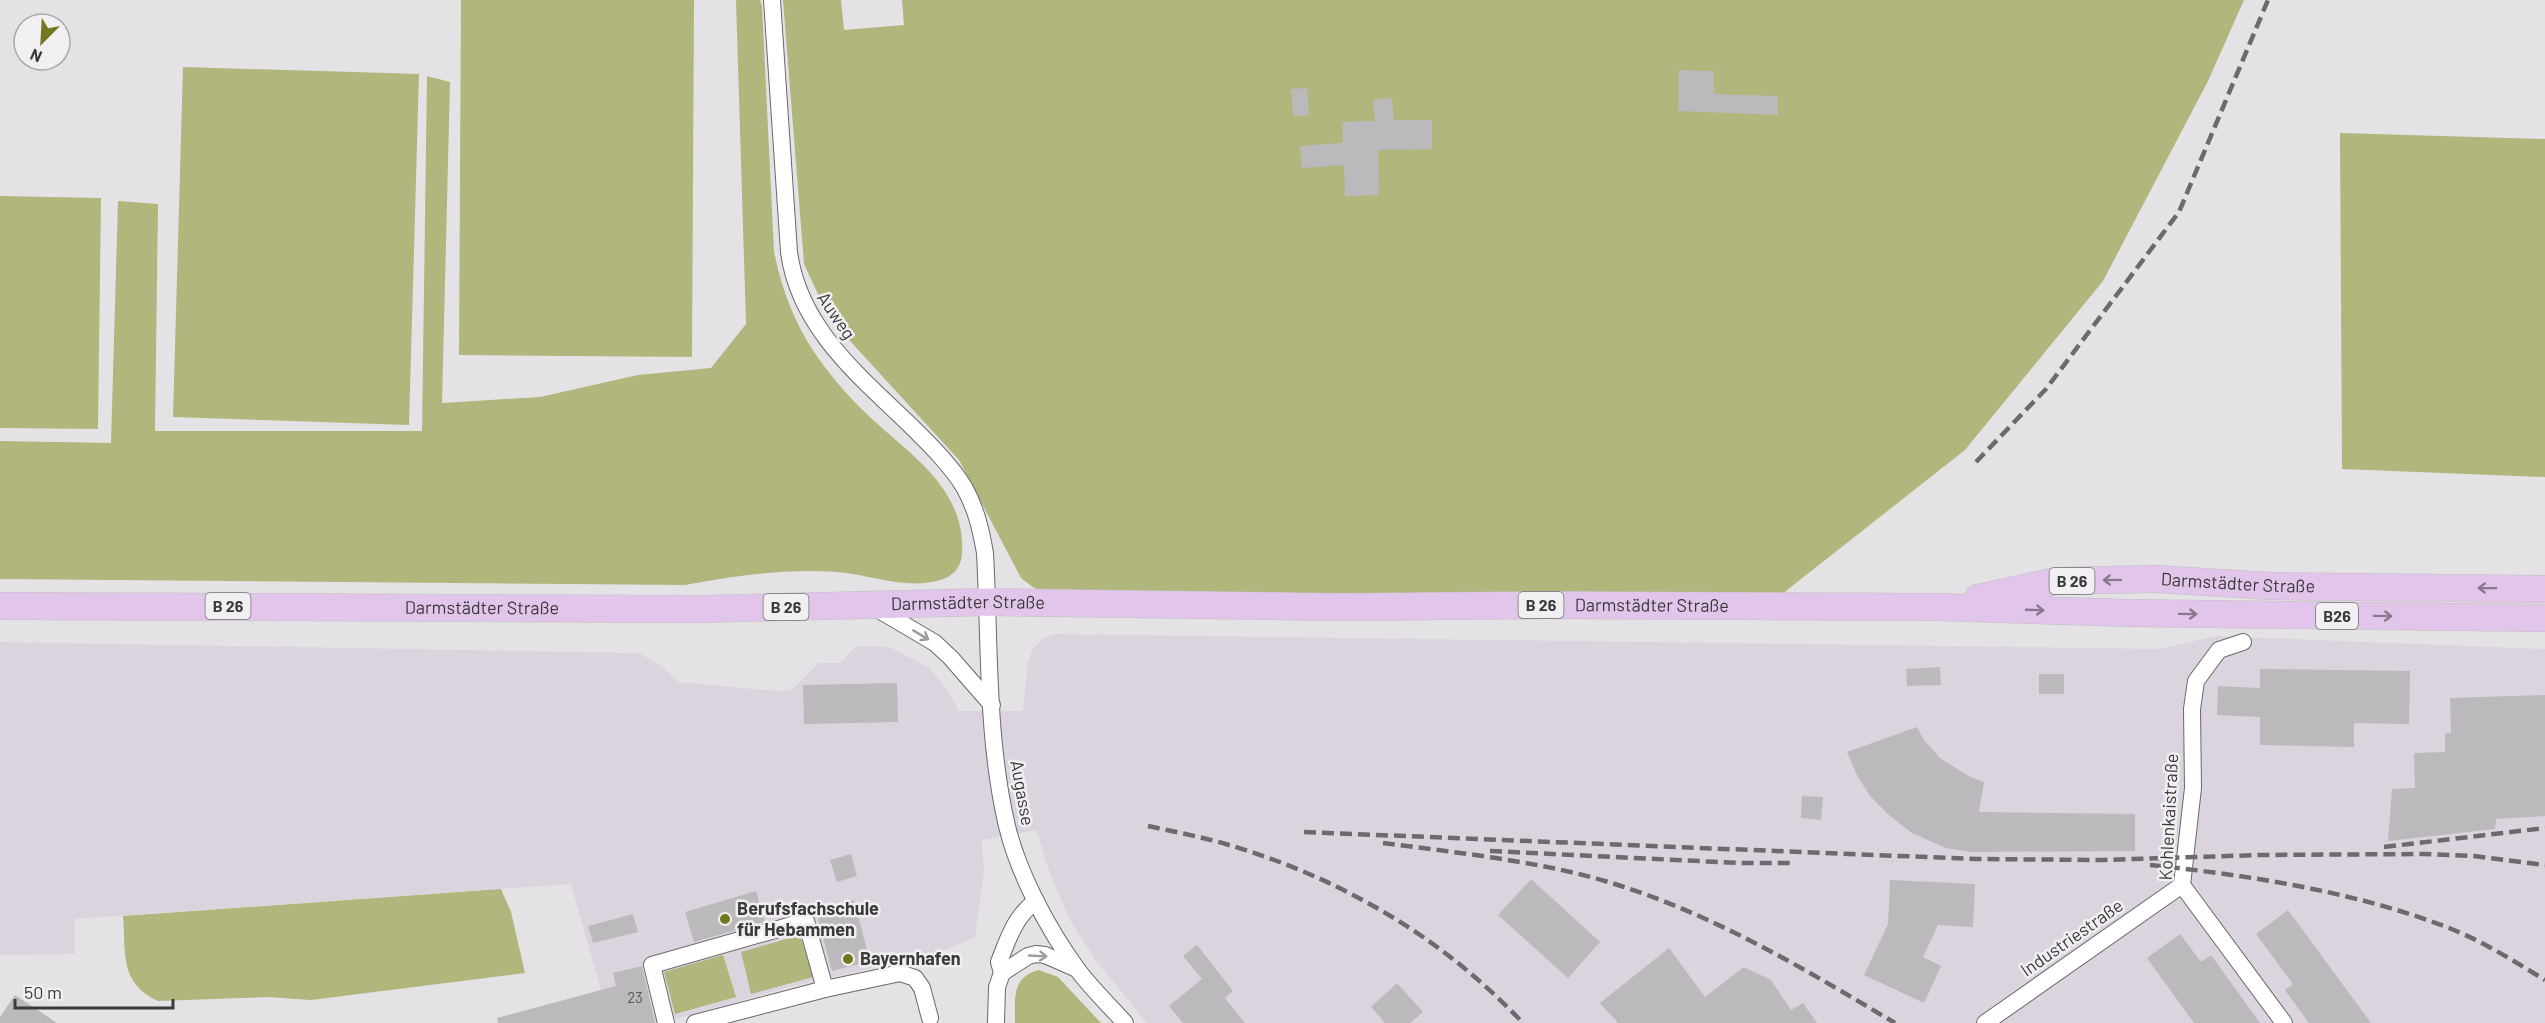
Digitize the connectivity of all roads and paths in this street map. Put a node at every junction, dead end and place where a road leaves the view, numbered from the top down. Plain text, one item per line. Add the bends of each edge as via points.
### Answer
1 (772, 0) edge
2 (2545, 590) edge
3 (988, 602) junction
4 (871, 605) junction
5 (0, 606) edge
6 (1934, 607) junction
7 (2545, 618) edge
8 (2243, 642) dead end
9 (992, 705) junction
10 (2182, 885) junction
11 (1036, 901) junction
12 (1077, 969) junction
13 (1002, 973) junction
14 (825, 989) junction
15 (930, 1018) dead end
16 (728, 1019) edge
17 (666, 1023) edge
18 (695, 1023) edge
19 (996, 1023) edge
20 (1125, 1023) edge
21 (1985, 1023) edge
22 (2284, 1023) edge

1 - 3 street, Auweg via 789,252 798,292 819,331 841,358 934,449 964,487 981,530
2 -> 6 main road, Darmstädter Straße / B 26 via 2271,586 2156,579 2056,581
3 - 4 main road, Darmstädter Straße / B 26
3 - 6 main road, Darmstädter Straße / B 26 via 1343,607
3 - 9 street, Augasse
4 - 5 main road, Darmstädter Straße / B 26 via 701,609
4 -> 9 street via 935,643
6 -> 7 main road, Darmstädter Straße / B26
8 - 10 street, Kohlenkaistraße via 2219,650 2196,681 2192,709 2193,788
9 - 11 street, Augasse via 1007,826
10 - 21 street, Industriestraße
10 - 22 street, Kohlenkaistraße
11 - 12 street, Augasse
11 - 13 street via 1022,913 1011,932 999,962
13 -> 12 street via 1036,954
12 - 20 street, Augasse
13 - 19 street via 997,987
14 - 15 street via 885,974 908,974 922,988
14 - 16 street
14 - 17 street via 806,921 652,965
16 - 18 street

